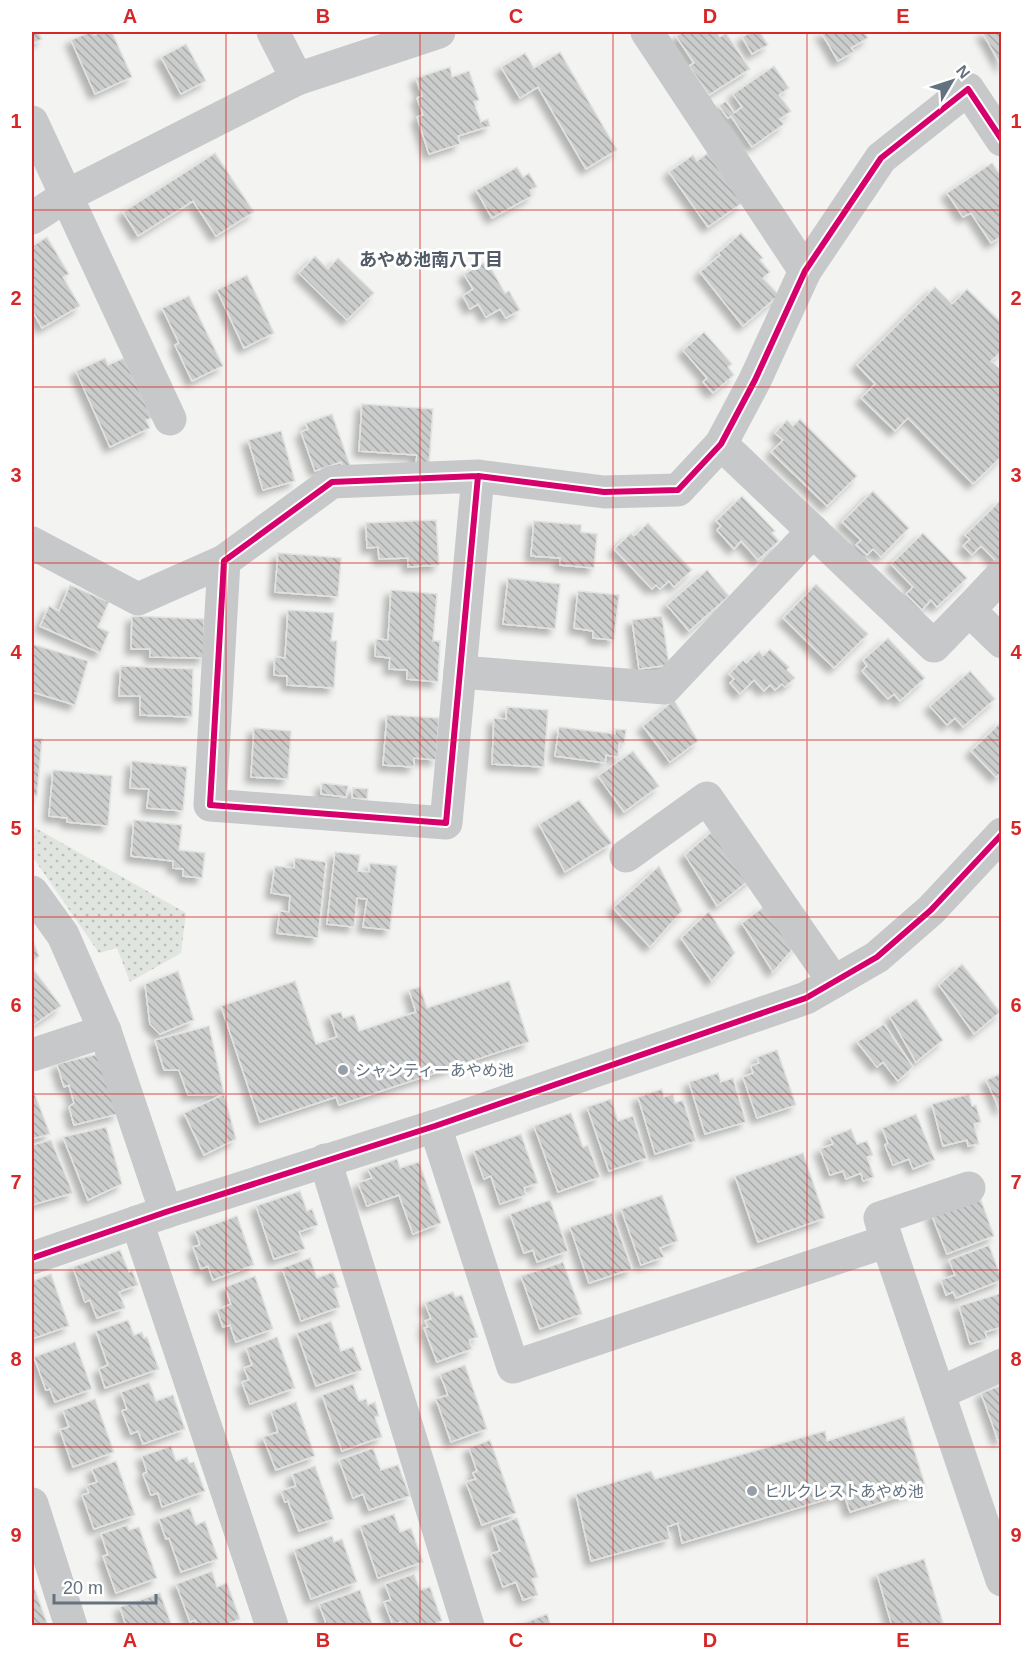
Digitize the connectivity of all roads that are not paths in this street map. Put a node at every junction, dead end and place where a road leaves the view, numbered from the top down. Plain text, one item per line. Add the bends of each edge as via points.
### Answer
1 (273, 32) edge
2 (439, 32) edge
3 (647, 32) edge
4 (297, 79) junction
5 (32, 122) edge
6 (1002, 140) edge
7 (66, 196) junction
8 (32, 218) edge
9 (805, 271) junction
10 (170, 418) dead end
11 (721, 444) junction
12 (478, 476) junction
13 (813, 531) junction
14 (32, 543) edge
15 (224, 561) junction
16 (1002, 575) edge
17 (969, 610) junction
18 (1002, 642) edge
19 (460, 672) junction
20 (1002, 834) edge
21 (626, 856) dead end
22 (32, 892) edge
23 (834, 982) junction
24 (105, 1031) junction
25 (32, 1055) edge
26 (435, 1125) junction
27 (325, 1160) junction
28 (969, 1188) dead end
29 (151, 1217) junction
30 (887, 1242) junction
31 (32, 1258) edge
32 (1002, 1365) edge
33 (939, 1393) junction
34 (32, 1504) edge
35 (1002, 1580) edge
36 (71, 1626) edge
37 (272, 1626) edge
38 (468, 1626) edge

1 - 4 street
2 - 4 street
3 - 9 street
4 - 7 street
5 - 7 street
6 - 9 street via 968,89 881,158
7 - 8 street
7 - 10 street
9 - 11 street
11 - 12 street via 678,490 604,492
11 - 13 street
12 - 15 street via 332,482
12 - 19 street
13 - 17 street via 934,646
13 - 19 street via 665,688
14 - 15 street via 138,599
15 - 19 street via 210,805 446,823
16 - 17 street
17 - 18 street
20 - 23 street via 932,910 877,957
21 - 23 street via 707,798
22 - 24 street via 63,935
23 - 26 street via 807,998
24 - 25 street
24 - 29 street
26 - 27 street
26 - 30 street via 513,1367
27 - 29 street
27 - 38 street
28 - 30 street via 880,1218
29 - 31 street
29 - 37 street
30 - 33 street
32 - 33 street
33 - 35 street
34 - 36 street

